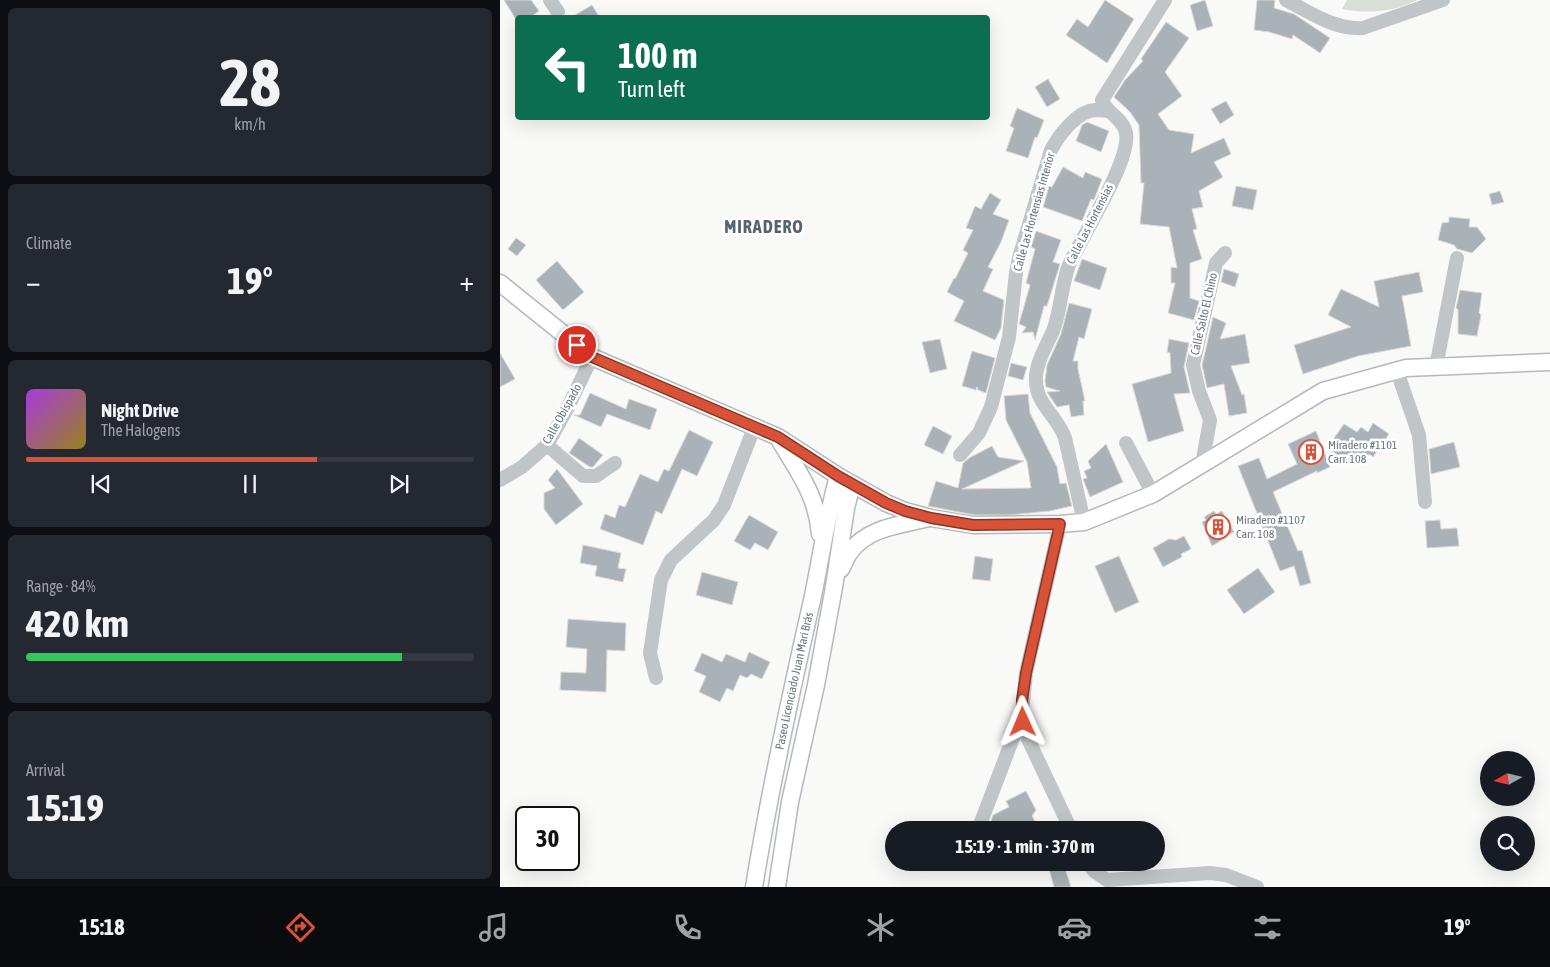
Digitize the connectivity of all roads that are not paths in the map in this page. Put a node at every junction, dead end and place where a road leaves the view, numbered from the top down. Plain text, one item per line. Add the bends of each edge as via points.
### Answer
1 (550, 0) edge
2 (1165, 0) edge
3 (1286, 0) edge
4 (1443, 0) edge
5 (558, 12) dead end
6 (1107, 111) junction
7 (1225, 254) dead end
8 (1457, 258) dead end
9 (500, 283) edge
10 (592, 357) junction
11 (1550, 362) edge
12 (1436, 367) junction
13 (1397, 370) junction
14 (754, 428) junction
15 (778, 437) junction
16 (1126, 443) dead end
17 (547, 445) junction
18 (960, 455) dead end
19 (615, 463) dead end
20 (1202, 465) junction
21 (500, 480) edge
22 (845, 480) junction
23 (1153, 494) junction
24 (1425, 502) dead end
25 (931, 518) junction
26 (1084, 522) junction
27 (1060, 524) junction
28 (821, 554) junction
29 (834, 583) junction
30 (656, 678) dead end
31 (1023, 722) junction
32 (981, 821) edge
33 (1067, 821) edge
34 (1092, 871) edge
35 (1098, 882) edge
36 (754, 887) edge
37 (777, 887) edge
38 (1258, 887) edge

1 - 5 street
2 - 6 street via 1102,100
3 - 4 street via 1336,25 1352,29
6 - 18 street, Calle Las Hortensias Interior via 1086,112 1072,122 1051,150 1019,258 1009,337 991,407 979,433
6 - 26 street, Calle Las Hortensias via 1123,125 1126,143 1113,179 1069,266 1059,313 1036,373 1037,392 1062,428
7 - 20 street, Calle Salto El Chino via 1216,263 1193,365 1210,420
8 - 12 street
9 - 10 main road
10 - 14 main road
10 - 17 street, Calle Obispado
11 - 12 main road
12 - 13 main road
13 - 20 main road via 1323,391
13 - 24 street via 1418,436
14 - 15 main road
14 - 30 street via 724,505 714,520 671,560 661,580 650,653
15 - 22 main road
15 - 28 main road via 814,501
16 - 23 street
17 - 19 street via 582,476 596,476
17 - 21 street, Calle Obispado via 522,467
20 - 23 main road
22 - 25 main road via 886,503
22 - 28 main road, Paseo Licenciado Juan Mari Brás via 830,503
22 - 29 main road, Paseo Licenciado Juan Mari Brás via 846,508
23 - 26 main road
25 - 27 main road via 973,525
25 - 29 main road via 876,530 861,540 850,552
26 - 27 main road
27 - 31 street via 1026,673
28 - 36 main road, Paseo Licenciado Juan Mari Brás via 785,720
29 - 37 main road, Paseo Licenciado Juan Mari Brás via 790,802
31 - 32 street via 1013,738
31 - 33 street
34 - 35 street
35 - 38 street via 1210,873 1226,875

